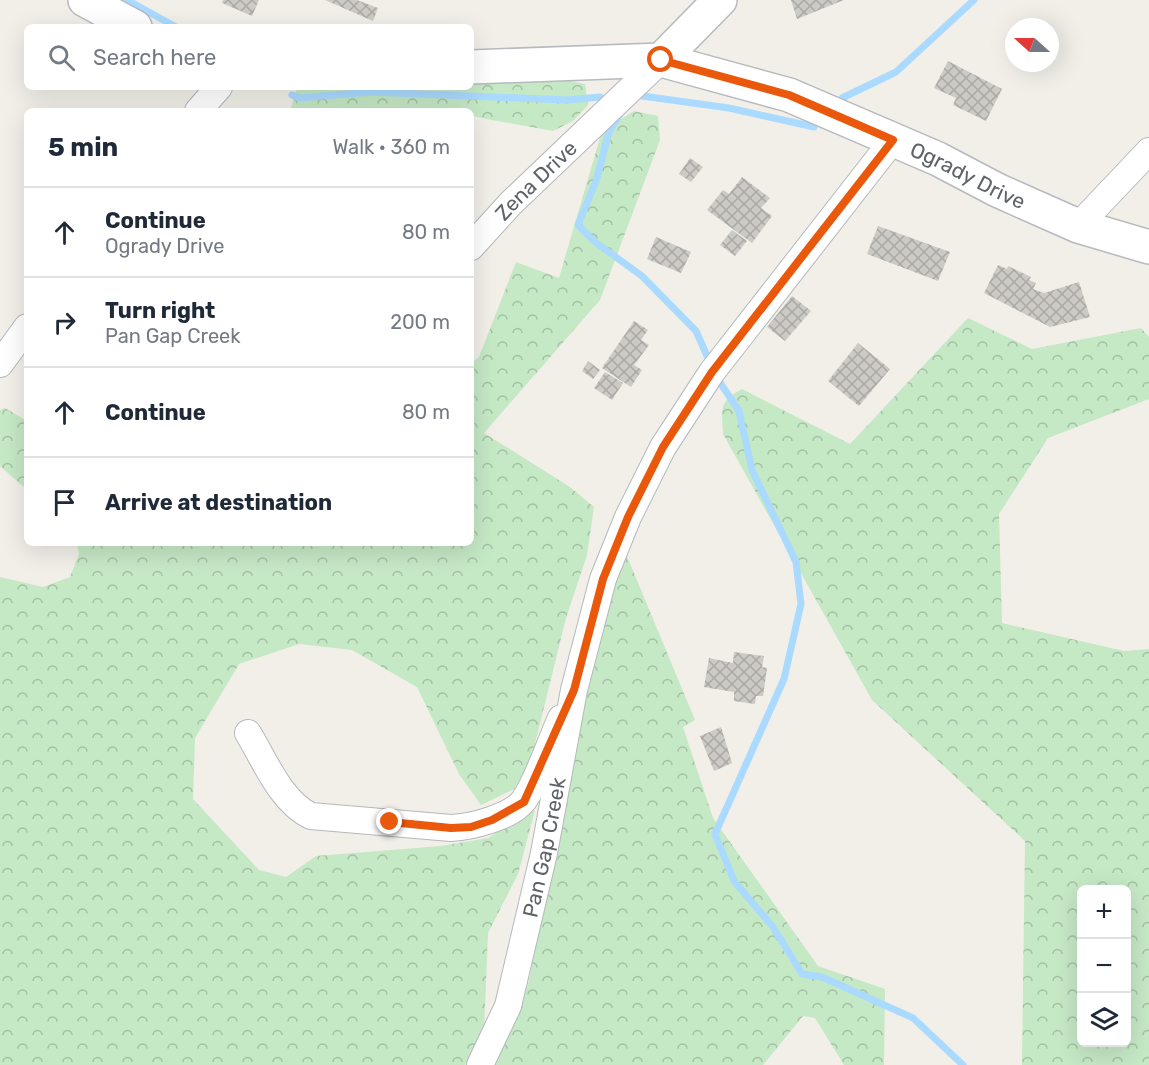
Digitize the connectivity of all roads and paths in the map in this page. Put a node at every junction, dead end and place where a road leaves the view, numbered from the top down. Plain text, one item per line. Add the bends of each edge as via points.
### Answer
1 (85, 0) edge
2 (720, 0) edge
3 (129, 24) edge
4 (661, 60) junction
5 (474, 67) edge
6 (216, 90) edge
7 (201, 108) edge
8 (893, 140) junction
9 (1149, 151) edge
10 (1078, 226) junction
11 (474, 244) edge
12 (1149, 248) edge
13 (24, 331) edge
14 (0, 364) edge
15 (574, 690) junction
16 (248, 733) dead end
17 (480, 1065) edge

1 - 3 street
2 - 4 street
4 - 5 street, Ogrady Drive
4 - 8 street, Ogrady Drive via 789,95
4 - 11 street, Zena Drive via 510,203
6 - 7 street
8 - 10 street, Ogrady Drive
8 - 15 street, Pan Gap Creek via 712,372 663,447 603,579
9 - 10 street
10 - 12 street, Ogrady Drive
13 - 14 street
15 - 16 street via 524,802 471,827 311,816 290,801
15 - 17 street, Pan Gap Creek via 544,854 508,1006

